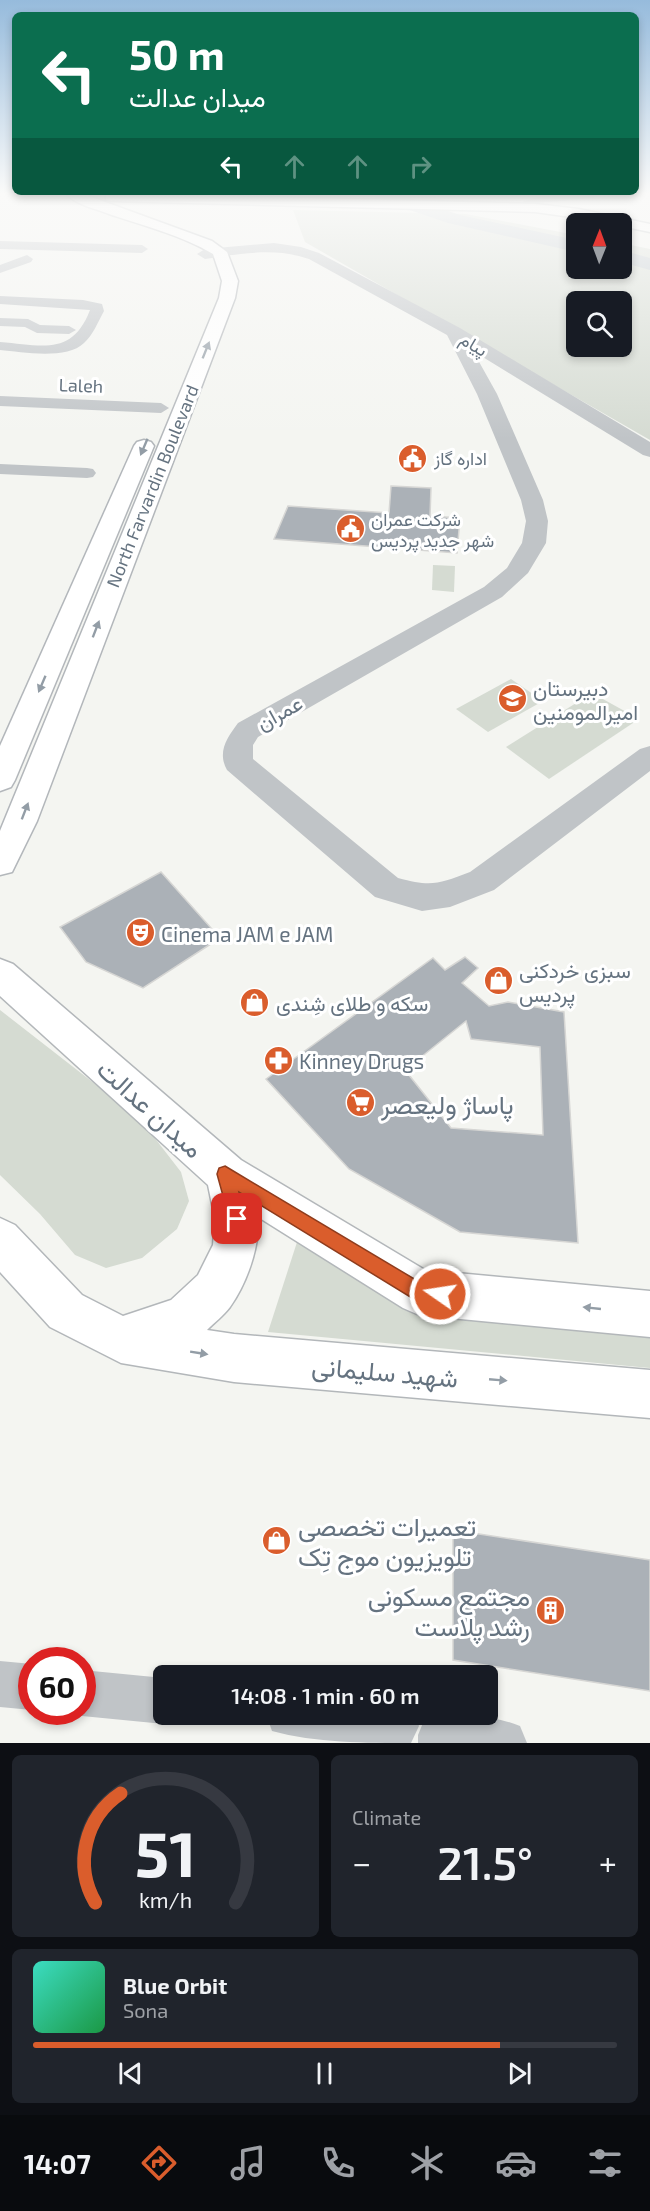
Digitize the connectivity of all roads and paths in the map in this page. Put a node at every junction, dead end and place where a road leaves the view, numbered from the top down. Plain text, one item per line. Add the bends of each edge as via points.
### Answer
1 (212, 276) edge
2 (227, 276) edge
3 (349, 276) edge
4 (0, 300) edge
5 (0, 322) edge
6 (69, 330) dead end
7 (454, 332) junction
8 (0, 346) edge
9 (0, 401) edge
10 (161, 408) junction
11 (650, 451) edge
12 (0, 469) edge
13 (87, 472) dead end
14 (650, 756) edge
15 (0, 780) edge
16 (0, 863) edge
17 (2, 973) edge
18 (225, 1174) junction
19 (0, 1240) edge
20 (650, 1314) edge
21 (121, 1340) junction
22 (650, 1394) edge
23 (0, 1684) edge
24 (18, 1686) edge
25 (96, 1694) edge
26 (153, 1700) edge
27 (385, 1725) edge
28 (394, 1726) dead end
29 (442, 1739) edge
30 (503, 1743) edge

1 - 10 main road, North Farvardin Boulevard via 189,346
16 -> 2 main road, North Farvardin Boulevard via 21,821 227,298
3 - 7 street, پیام
4 - 8 street via 97,307 77,342 61,348
5 - 6 street
7 - 11 street, پیام
7 - 14 street, عمران via 487,394 532,500 537,521 534,543 516,573 492,592 248,730 238,744 238,763 387,888 422,898 450,894 482,881
9 - 10 street, Laleh
10 -> 15 main road, North Farvardin Boulevard
12 - 13 street
17 - 18 main road, میدان عدالت
20 -> 18 main road, میدان عدالت via 419,1292
18 - 21 main road via 237,1219 235,1249 214,1291 185,1319
19 - 21 main road via 66,1311
21 -> 22 main road, شهید سلیمانی via 234,1358
23 - 24 street
25 - 26 street
27 - 28 street
29 - 30 street

